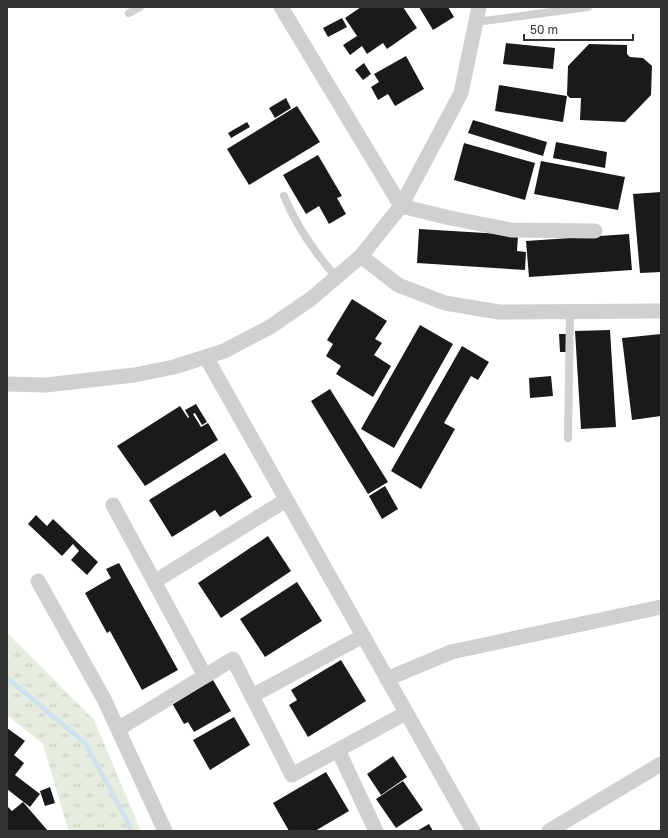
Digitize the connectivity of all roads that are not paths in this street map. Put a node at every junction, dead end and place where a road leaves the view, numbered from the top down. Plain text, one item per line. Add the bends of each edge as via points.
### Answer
1 (140, 7) edge
2 (281, 7) edge
3 (479, 7) edge
4 (588, 7) edge
5 (129, 13) dead end
6 (476, 22) junction
7 (284, 196) dead end
8 (401, 206) junction
9 (595, 231) dead end
10 (361, 256) junction
11 (336, 277) junction
12 (570, 310) junction
13 (661, 311) edge
14 (206, 357) junction
15 (7, 384) edge
16 (568, 438) dead end
17 (286, 500) junction
18 (113, 505) dead end
19 (38, 580) dead end
20 (154, 582) junction
21 (661, 607) edge
22 (363, 636) junction
23 (205, 676) junction
24 (387, 679) junction
25 (252, 696) junction
26 (406, 713) junction
27 (118, 729) junction
28 (338, 750) junction
29 (661, 764) edge
30 (165, 831) edge
31 (376, 831) edge
32 (473, 831) edge
33 (549, 831) edge

1 - 5 lane
2 - 8 street
3 - 6 street
4 - 6 lane
6 - 8 street via 460,94
7 - 11 lane via 319,258
8 - 9 street via 511,230
8 - 10 street
10 - 11 street
10 - 12 street via 398,285 445,303 499,312
11 - 14 street via 312,298 270,327 224,352
12 - 13 street
12 - 16 lane
14 - 15 street via 174,367 134,374 46,385
14 - 17 street
17 - 20 street
17 - 22 street
18 - 20 street
19 - 27 street
20 - 23 street
21 - 24 street via 451,652
22 - 24 street
22 - 25 street
23 - 25 street via 233,659
23 - 27 street
24 - 26 street
25 - 28 street via 292,775
26 - 28 street
26 - 32 street
27 - 30 street
28 - 31 street
29 - 33 street

